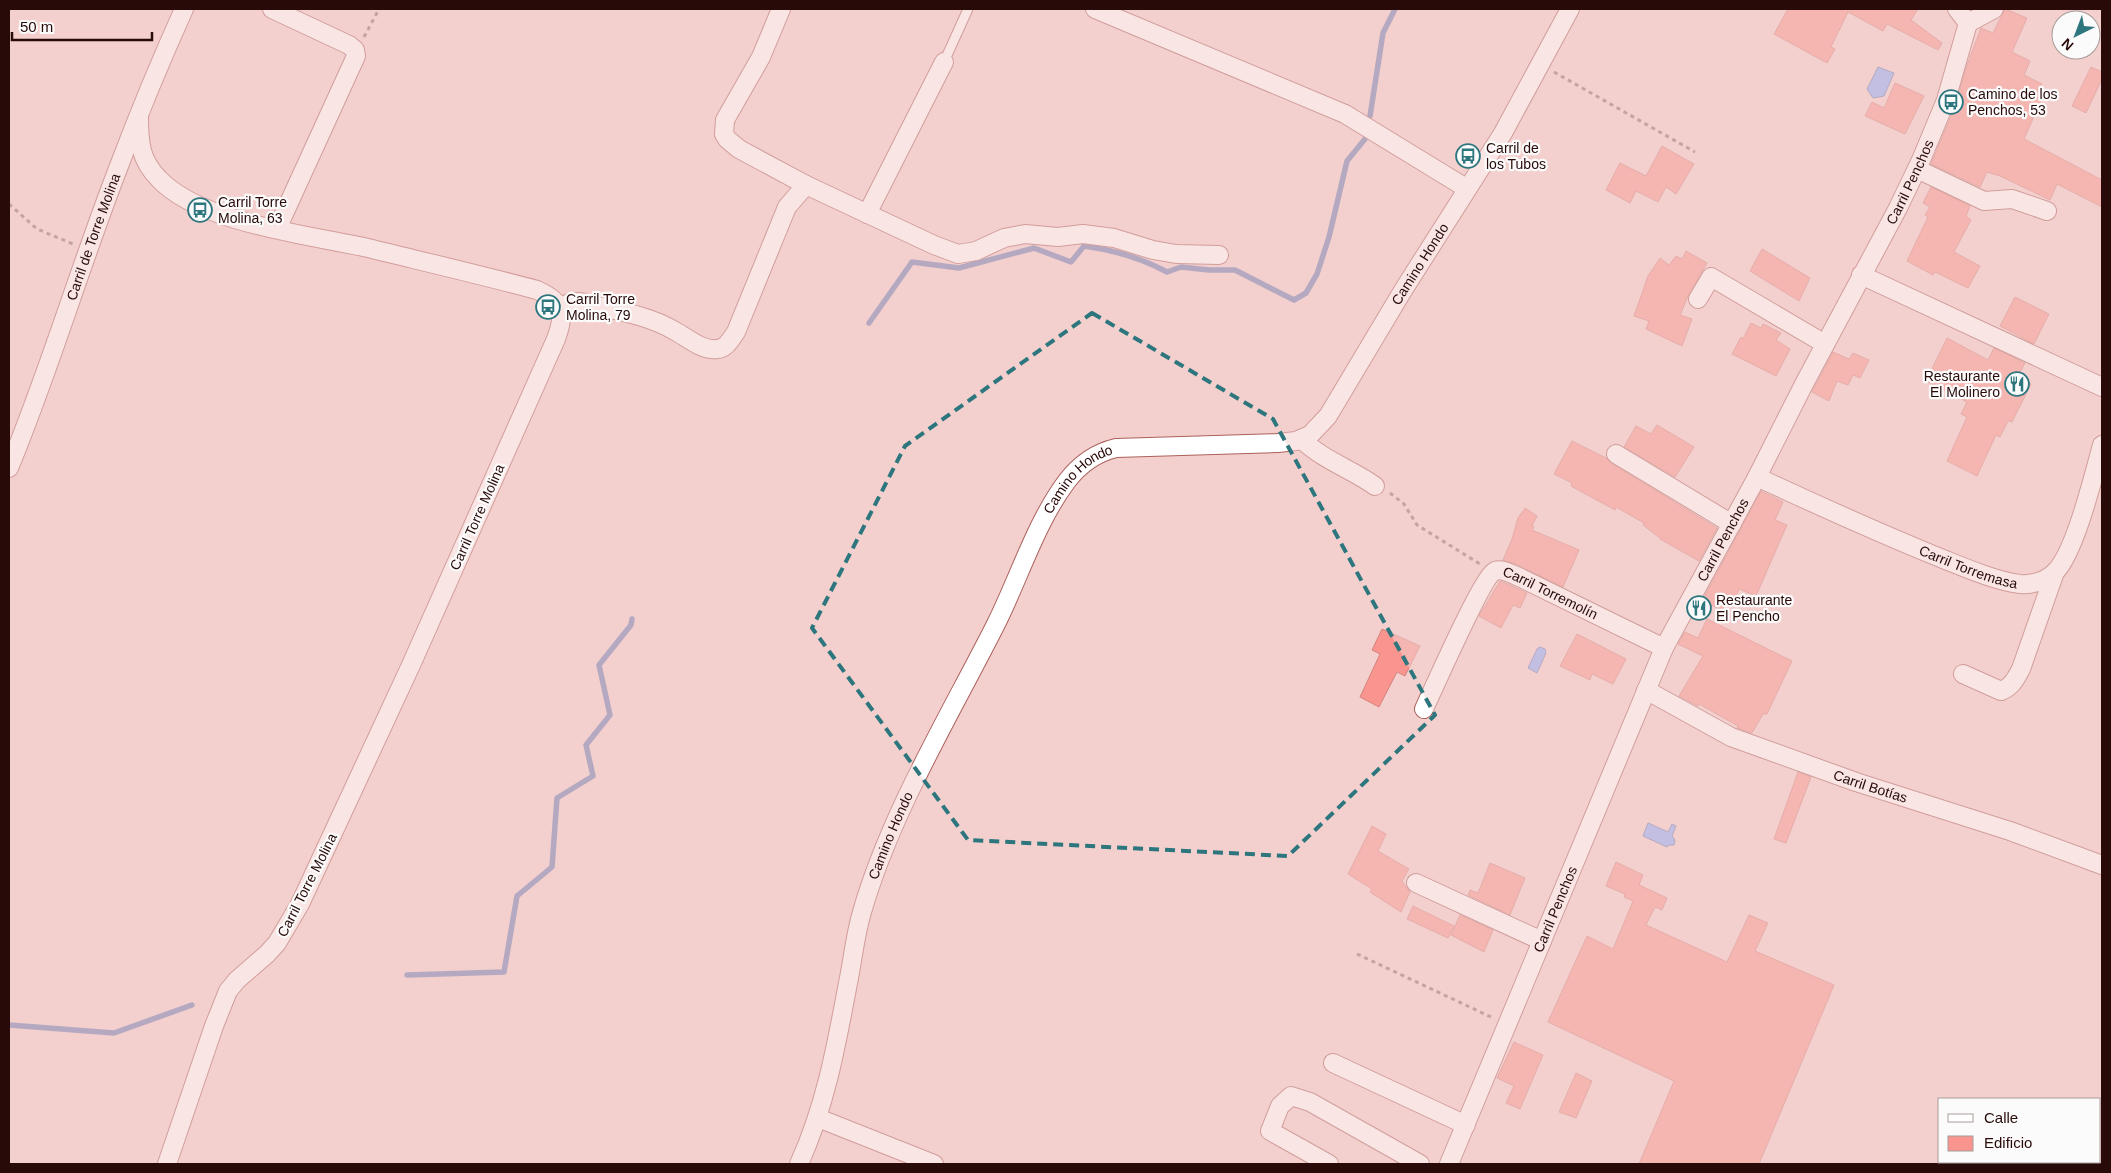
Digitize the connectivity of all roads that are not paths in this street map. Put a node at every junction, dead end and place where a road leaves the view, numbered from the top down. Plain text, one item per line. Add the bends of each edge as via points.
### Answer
1 (184, 9) edge
2 (272, 9) edge
3 (781, 9) edge
4 (968, 9) edge
5 (1095, 9) edge
6 (1570, 9) edge
7 (1957, 9) edge
8 (1994, 9) edge
9 (1968, 23) junction
10 (944, 62) joint
11 (139, 117) junction
12 (122, 159) junction
13 (149, 166) junction
14 (1917, 169) junction
15 (806, 185) junction
16 (1466, 188) junction
17 (2047, 211) dead end
18 (867, 214) junction
19 (277, 229) junction
20 (1219, 255) dead end
21 (1861, 275) junction
22 (1698, 299) dead end
23 (560, 307) junction
24 (1825, 344) junction
25 (2102, 388) edge
26 (1301, 439) junction
27 (2102, 445) edge
28 (1616, 454) dead end
29 (9, 468) edge
30 (1757, 477) junction
31 (1375, 486) road end
32 (1732, 524) junction
33 (2055, 572) junction
34 (1664, 648) junction
35 (1964, 674) dead end
36 (1646, 690) junction
37 (1424, 709) dead end
38 (2102, 865) edge
39 (1416, 882) dead end
40 (1542, 941) junction
41 (1333, 1063) dead end
42 (818, 1118) junction
43 (1466, 1125) junction
44 (167, 1164) edge
45 (799, 1164) edge
46 (934, 1164) edge
47 (1329, 1164) edge
48 (1420, 1164) edge
49 (1449, 1164) edge

1 - 11 street, Carril de Torre Molina
2 - 19 street via 350,45 356,56
3 - 15 street via 761,57 725,120 724,134 740,149
4 - 10 lane
5 - 16 street via 1345,114
6 - 16 street, Camino Hondo via 1503,133
7 - 9 street
8 - 9 street
9 - 14 street, Carril Penchos via 1946,100
10 - 18 street
11 - 12 street, Carril de Torre Molina
11 - 13 street via 142,154
12 - 13 street via 132,152
12 - 29 street, Carril de Torre Molina
13 - 19 street via 159,180 175,193 201,207
14 - 17 street via 1984,201 2012,198
14 - 21 street, Carril Penchos
15 - 18 street
15 - 23 street via 787,208 736,332 718,350 641,317 580,302
16 - 26 street, Camino Hondo via 1328,416
18 - 20 street via 958,254 1025,234 1058,238 1083,234 1114,238 1176,254
19 - 23 street via 537,290 553,298
21 - 24 street, Carril Penchos
21 - 25 street
22 - 24 street via 1711,277
23 - 44 street, Carril Torre Molina via 562,317 556,339 326,851 277,943 228,991
24 - 30 street, Carril Penchos
26 - 31 street via 1319,454
26 - 42 street, Camino Hondo via 1278,443 1116,448 1096,455 1066,482 1052,504 889,840 862,912 833,1062
27 - 33 street via 2089,495 2064,560
28 - 32 street
30 - 32 street, Carril Penchos
30 - 33 street, Carril Torremasa via 1968,569 2019,584 2043,580
32 - 34 street, Carril Penchos
33 - 35 street via 2014,682 2001,691
34 - 36 street, Carril Penchos
34 - 37 street, Carril Torremolín via 1500,570 1492,573 1468,616
36 - 38 street, Carril Botías via 1731,737
36 - 40 street, Carril Penchos
39 - 40 street
40 - 43 street, Carril Penchos
41 - 43 street
42 - 45 street, Camino Hondo
42 - 46 street
43 - 49 street, Carril Penchos
47 - 48 street via 1270,1131 1280,1106 1291,1096 1310,1102

